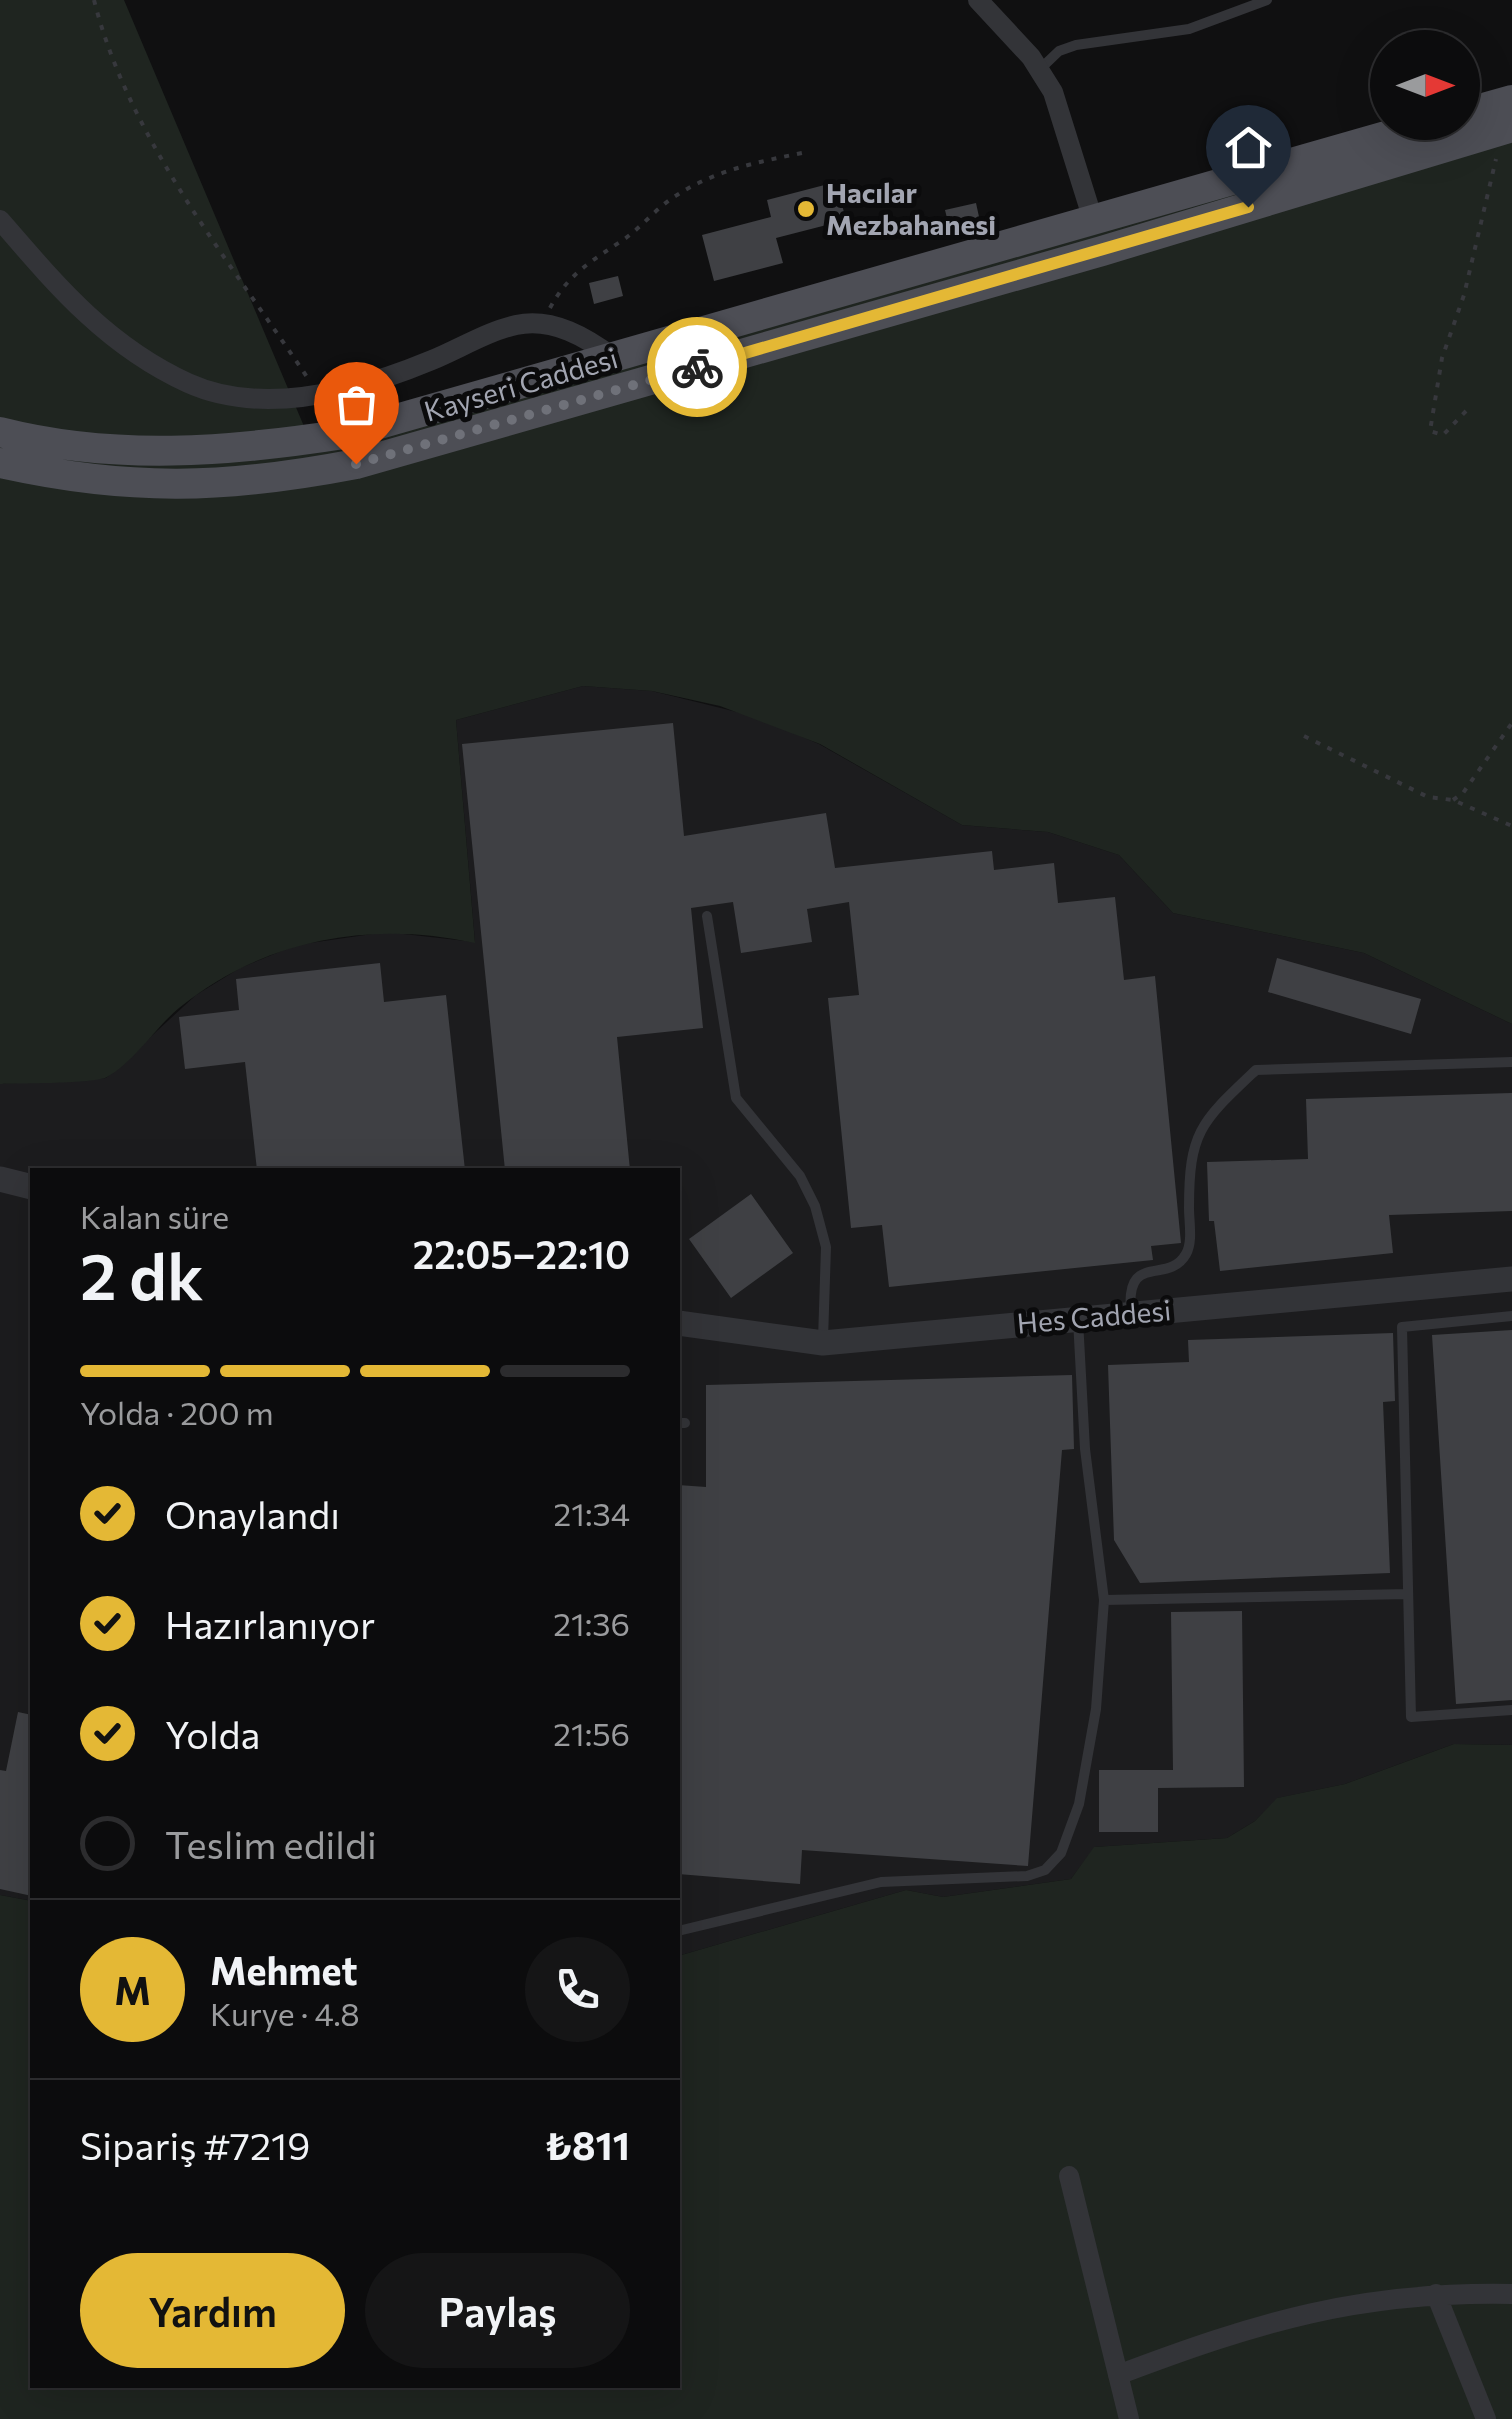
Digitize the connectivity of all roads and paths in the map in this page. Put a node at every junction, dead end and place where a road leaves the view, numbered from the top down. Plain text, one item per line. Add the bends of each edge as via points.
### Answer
1 (94, 0) edge
2 (978, 0) edge
3 (1267, 0) edge
4 (1039, 70) junction
5 (1512, 100) edge
6 (1480, 109) edge
7 (1507, 128) edge
8 (1382, 140) edge
9 (802, 153) dead end
10 (0, 220) edge
11 (1098, 237) junction
12 (541, 325) junction
13 (614, 358) junction
14 (318, 394) junction
15 (1466, 411) dead end
16 (0, 432) edge
17 (0, 463) edge
18 (1512, 724) edge
19 (1304, 736) dead end
20 (1509, 737) edge
21 (1453, 800) junction
22 (1512, 826) edge
23 (707, 916) dead end
24 (1512, 1062) edge
25 (0, 1178) edge
26 (30, 1186) edge
27 (1512, 1279) edge
28 (1131, 1314) junction
29 (1512, 1316) edge
30 (1078, 1318) junction
31 (680, 1323) edge
32 (823, 1343) junction
33 (1408, 1594) junction
34 (1104, 1600) junction
35 (1512, 1710) edge
36 (680, 1931) edge
37 (1069, 2176) dead end
38 (1436, 2294) junction
39 (1512, 2294) edge
40 (1118, 2375) junction
41 (1129, 2419) edge
42 (1486, 2419) edge

1 - 14 path via 113,68 141,120
2 - 4 street
3 - 4 lane via 1188,29 1067,47
4 - 11 street via 1053,92
5 - 6 main road
7 - 11 main road, Kayseri Caddesi
7 - 15 path via 1442,358 1430,431 1444,435
8 - 11 main road, Kayseri Caddesi
9 - 12 path via 736,166 675,195 589,260 560,289
10 - 14 street via 78,311 145,360 191,384 242,398
11 - 13 main road, Kayseri Caddesi
11 - 17 main road, Kayseri Caddesi via 375,458 287,477 173,488
12 - 13 street via 586,338
12 - 14 street via 518,324 420,365
13 - 16 main road, Kayseri Caddesi via 344,434 282,444 123,452
18 - 20 path
19 - 21 path via 1428,797
20 - 21 path
21 - 22 path
23 - 32 lane via 736,1098 779,1147 815,1206 826,1247
24 - 28 lane via 1256,1070 1210,1114 1195,1140 1189,1248 1174,1265 1134,1280
25 - 26 street
27 - 28 street, Hes Caddesi
28 - 30 street, Hes Caddesi
29 - 33 lane via 1402,1327
30 - 32 street, Hes Caddesi
30 - 34 lane via 1085,1449
31 - 32 street, Hes Caddesi
33 - 34 lane
33 - 35 lane via 1411,1717
34 - 36 lane via 1096,1709 1079,1804 1061,1853 1045,1870 880,1882
37 - 40 street
38 - 39 street
38 - 40 street via 1282,2318
38 - 42 street
40 - 41 street

